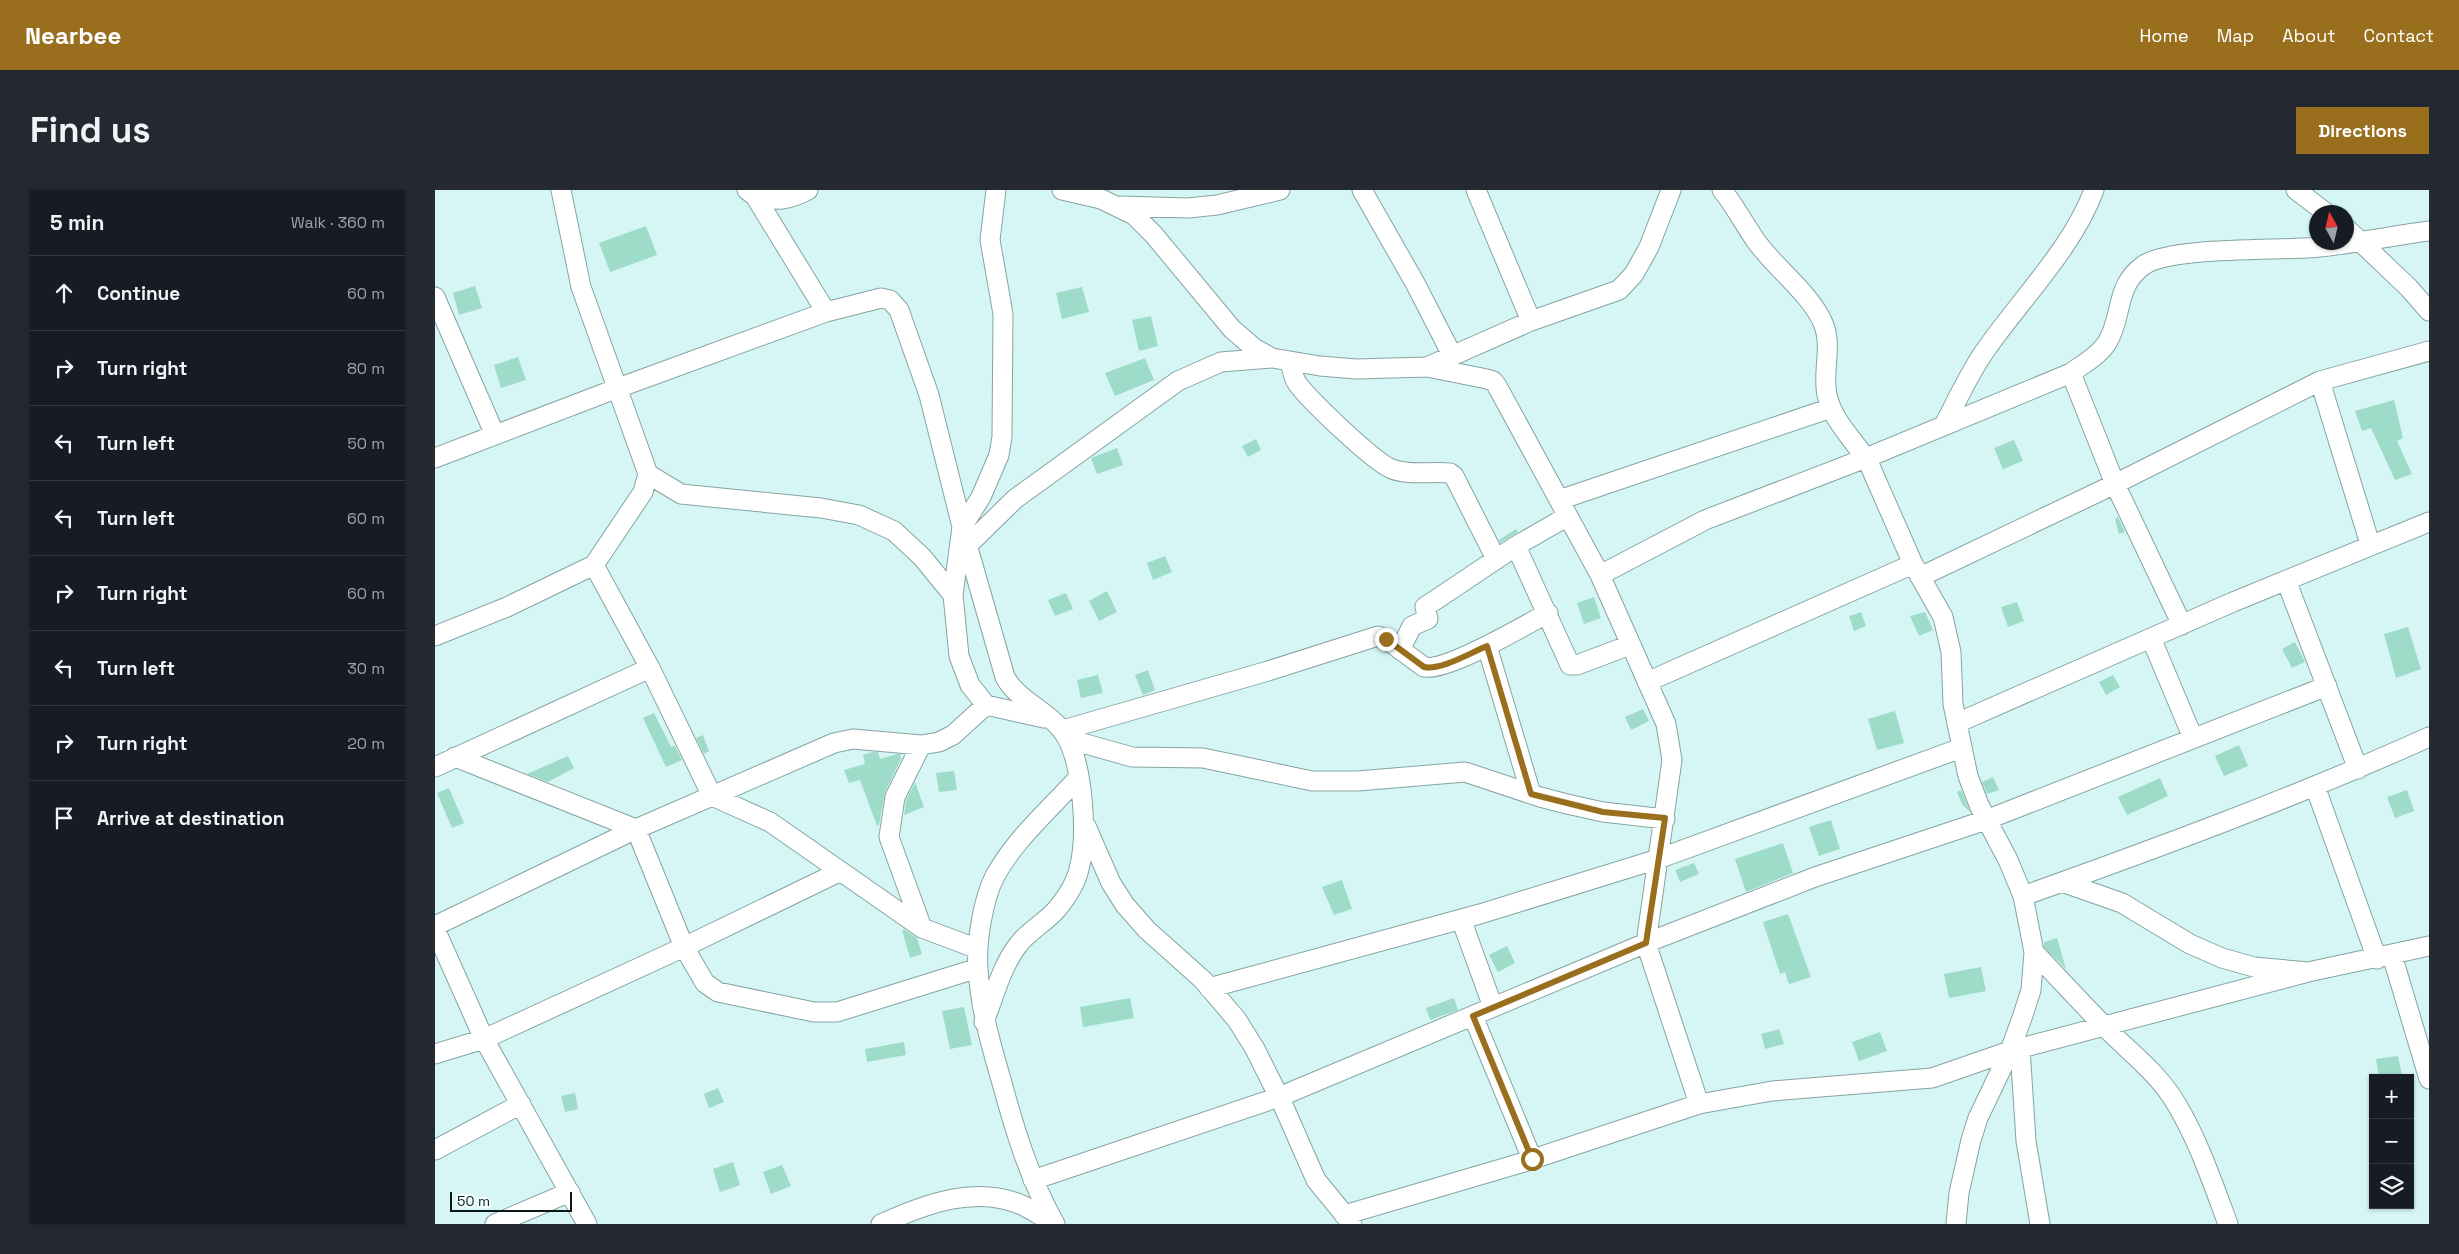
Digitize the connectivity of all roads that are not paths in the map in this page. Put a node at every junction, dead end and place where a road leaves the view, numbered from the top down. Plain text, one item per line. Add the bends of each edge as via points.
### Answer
1 (561, 190) edge
2 (808, 190) edge
3 (996, 190) edge
4 (1062, 190) edge
5 (1280, 190) edge
6 (1362, 190) edge
7 (1476, 190) edge
8 (1671, 190) edge
9 (1722, 190) edge
10 (2094, 190) edge
11 (2296, 190) edge
12 (751, 193) edge
13 (2316, 205) edge
14 (1118, 206) junction
15 (2429, 231) edge
16 (2354, 235) edge
17 (2309, 248) edge
18 (435, 297) edge
19 (2429, 311) edge
20 (825, 312) junction
21 (1531, 321) junction
22 (1452, 355) junction
23 (2427, 356) edge
24 (1281, 360) junction
25 (1427, 366) junction
26 (2071, 373) junction
27 (2320, 381) junction
28 (617, 388) junction
29 (1831, 408) junction
30 (1944, 424) junction
31 (495, 435) junction
32 (435, 458) edge
33 (1866, 458) junction
34 (648, 474) junction
35 (2115, 484) junction
36 (1563, 508) junction
37 (2429, 522) edge
38 (962, 527) junction
39 (2370, 544) junction
40 (967, 546) junction
41 (1516, 546) junction
42 (1496, 559) junction
43 (593, 565) junction
44 (1917, 570) junction
45 (1600, 575) junction
46 (2286, 580) junction
47 (953, 595) junction
48 (1548, 613) junction
49 (2182, 624) junction
50 (435, 636) edge
51 (2151, 638) junction
52 (1630, 645) junction
53 (1487, 646) junction
54 (1400, 650) junction
55 (650, 668) junction
56 (1647, 682) junction
57 (2327, 686) junction
58 (986, 705) junction
59 (1957, 723) junction
60 (1060, 729) junction
61 (2193, 738) junction
62 (2429, 738) edge
63 (921, 745) junction
64 (1961, 748) junction
65 (455, 757) junction
66 (435, 767) edge
67 (2359, 769) junction
68 (1078, 778) junction
69 (2315, 786) junction
70 (1531, 794) junction
71 (712, 796) junction
72 (1082, 816) junction
73 (1665, 818) junction
74 (1986, 820) junction
75 (636, 829) junction
76 (1658, 858) junction
77 (839, 872) junction
78 (2062, 882) junction
79 (2023, 896) junction
80 (1461, 919) junction
81 (435, 927) edge
82 (922, 928) junction
83 (1646, 943) junction
84 (2429, 946) edge
85 (685, 947) junction
86 (2034, 952) junction
87 (2384, 957) junction
88 (978, 958) junction
89 (2308, 972) junction
90 (1209, 988) junction
91 (1493, 1007) junction
92 (1473, 1016) junction
93 (984, 1022) junction
94 (2104, 1026) junction
95 (484, 1039) junction
96 (2015, 1050) junction
97 (435, 1054) edge
98 (2429, 1078) edge
99 (1279, 1097) junction
100 (521, 1104) junction
101 (1699, 1104) junction
102 (435, 1150) edge
103 (1532, 1159) junction
104 (1033, 1180) junction
105 (570, 1192) junction
106 (1348, 1220) edge
107 (495, 1224) edge
108 (587, 1224) edge
109 (881, 1224) edge
110 (1055, 1224) edge
111 (1956, 1224) edge
112 (2040, 1224) edge
113 (2228, 1224) edge

1 - 28 street via 581,287
2 - 12 street via 778,201
3 - 38 street via 990,240 1003,314 1002,437 999,455 981,497
4 - 14 street
5 - 14 street via 1217,205 1188,208
6 - 22 street
7 - 21 street
8 - 21 street via 1649,247 1634,274 1619,290
9 - 29 street via 1756,240 1823,322 1827,342 1826,393
10 - 30 street via 2073,233 1976,364
11 - 13 street
12 - 20 street
14 - 24 street via 1134,215 1154,235 1237,334 1254,348
15 - 16 street
16 - 19 street
17 - 26 street via 2171,256 2145,265 2123,290 2107,344
18 - 31 street
20 - 28 street
20 - 38 street via 881,298 889,300 899,310 929,395
21 - 22 street
22 - 25 street
23 - 27 street
24 - 25 street via 1356,369
24 - 40 street via 1221,362 1178,381 1015,499
24 - 42 street via 1301,388 1349,436 1387,467 1454,476
25 - 36 street via 1493,381
26 - 30 street
26 - 35 street
27 - 35 street
27 - 39 street
28 - 31 street
28 - 34 street
29 - 33 street
29 - 36 street
30 - 33 street
31 - 32 street
33 - 44 street
33 - 45 street via 1705,520
34 - 43 street via 643,492
34 - 47 street via 681,494 859,515 895,531 922,557
35 - 44 street
35 - 49 street
36 - 41 street
36 - 45 street
37 - 39 street
38 - 40 street
38 - 47 street
39 - 46 street
40 - 60 street via 1005,677 1015,692
41 - 42 street
41 - 48 street
42 - 54 street via 1425,607 1428,619 1413,626
43 - 50 street via 507,607
43 - 55 street
44 - 56 street
44 - 59 street via 1943,617 1948,636
45 - 52 street
46 - 49 street
46 - 57 street
47 - 58 street via 959,656 970,685
48 - 52 street via 1570,665
48 - 53 street
49 - 51 street
51 - 59 street
51 - 61 street
52 - 56 street
53 - 54 street via 1429,668
53 - 70 street
54 - 60 street via 1379,636 1268,671
55 - 65 street
55 - 71 street
56 - 73 street via 1670,740 1672,760
57 - 61 street
57 - 67 street
58 - 60 street
58 - 63 street via 953,736
59 - 64 street
60 - 68 street
60 - 70 street via 1132,757 1203,758 1312,781 1465,772
61 - 74 street
62 - 67 street
63 - 71 street via 853,739 843,741
63 - 82 street via 895,797 889,837
64 - 74 street via 1968,776
64 - 76 street
65 - 66 street
65 - 75 street
67 - 69 street
68 - 72 street
68 - 88 street via 1010,853 995,878 981,926
69 - 78 street
69 - 87 street
70 - 73 street via 1603,812
71 - 75 street
71 - 77 street via 770,822
72 - 90 street via 1111,883 1125,905
72 - 93 street via 1083,841 1073,886 1057,909 1018,944 1008,960
73 - 76 street
74 - 79 street
74 - 83 street via 1815,877
75 - 81 street
75 - 85 street
76 - 80 street
76 - 83 street
77 - 82 street
77 - 85 street
78 - 79 street
78 - 89 street via 2122,904 2190,944 2222,958 2254,967
79 - 86 street
80 - 90 street
80 - 91 street
81 - 95 street
82 - 88 street
83 - 91 street
83 - 101 street
84 - 87 street
85 - 88 street via 705,983 717,992 814,1012 837,1012
85 - 95 street
86 - 94 street
86 - 96 street via 2031,990
87 - 89 street
87 - 98 street
88 - 93 street
89 - 94 street
90 - 99 street via 1237,1020
91 - 92 street
92 - 99 street
92 - 103 street
93 - 104 street
94 - 96 street
94 - 113 street via 2144,1064 2177,1105 2199,1148
95 - 97 street
95 - 100 street
96 - 101 street via 1933,1078 1772,1092
96 - 111 street via 1978,1118 1959,1192
96 - 112 street
99 - 104 street
99 - 106 street via 1316,1180
100 - 102 street
100 - 105 street
101 - 103 street
103 - 106 street
104 - 110 street
105 - 107 street
105 - 108 street
109 - 110 street via 912,1210 947,1200 984,1196 1023,1206

